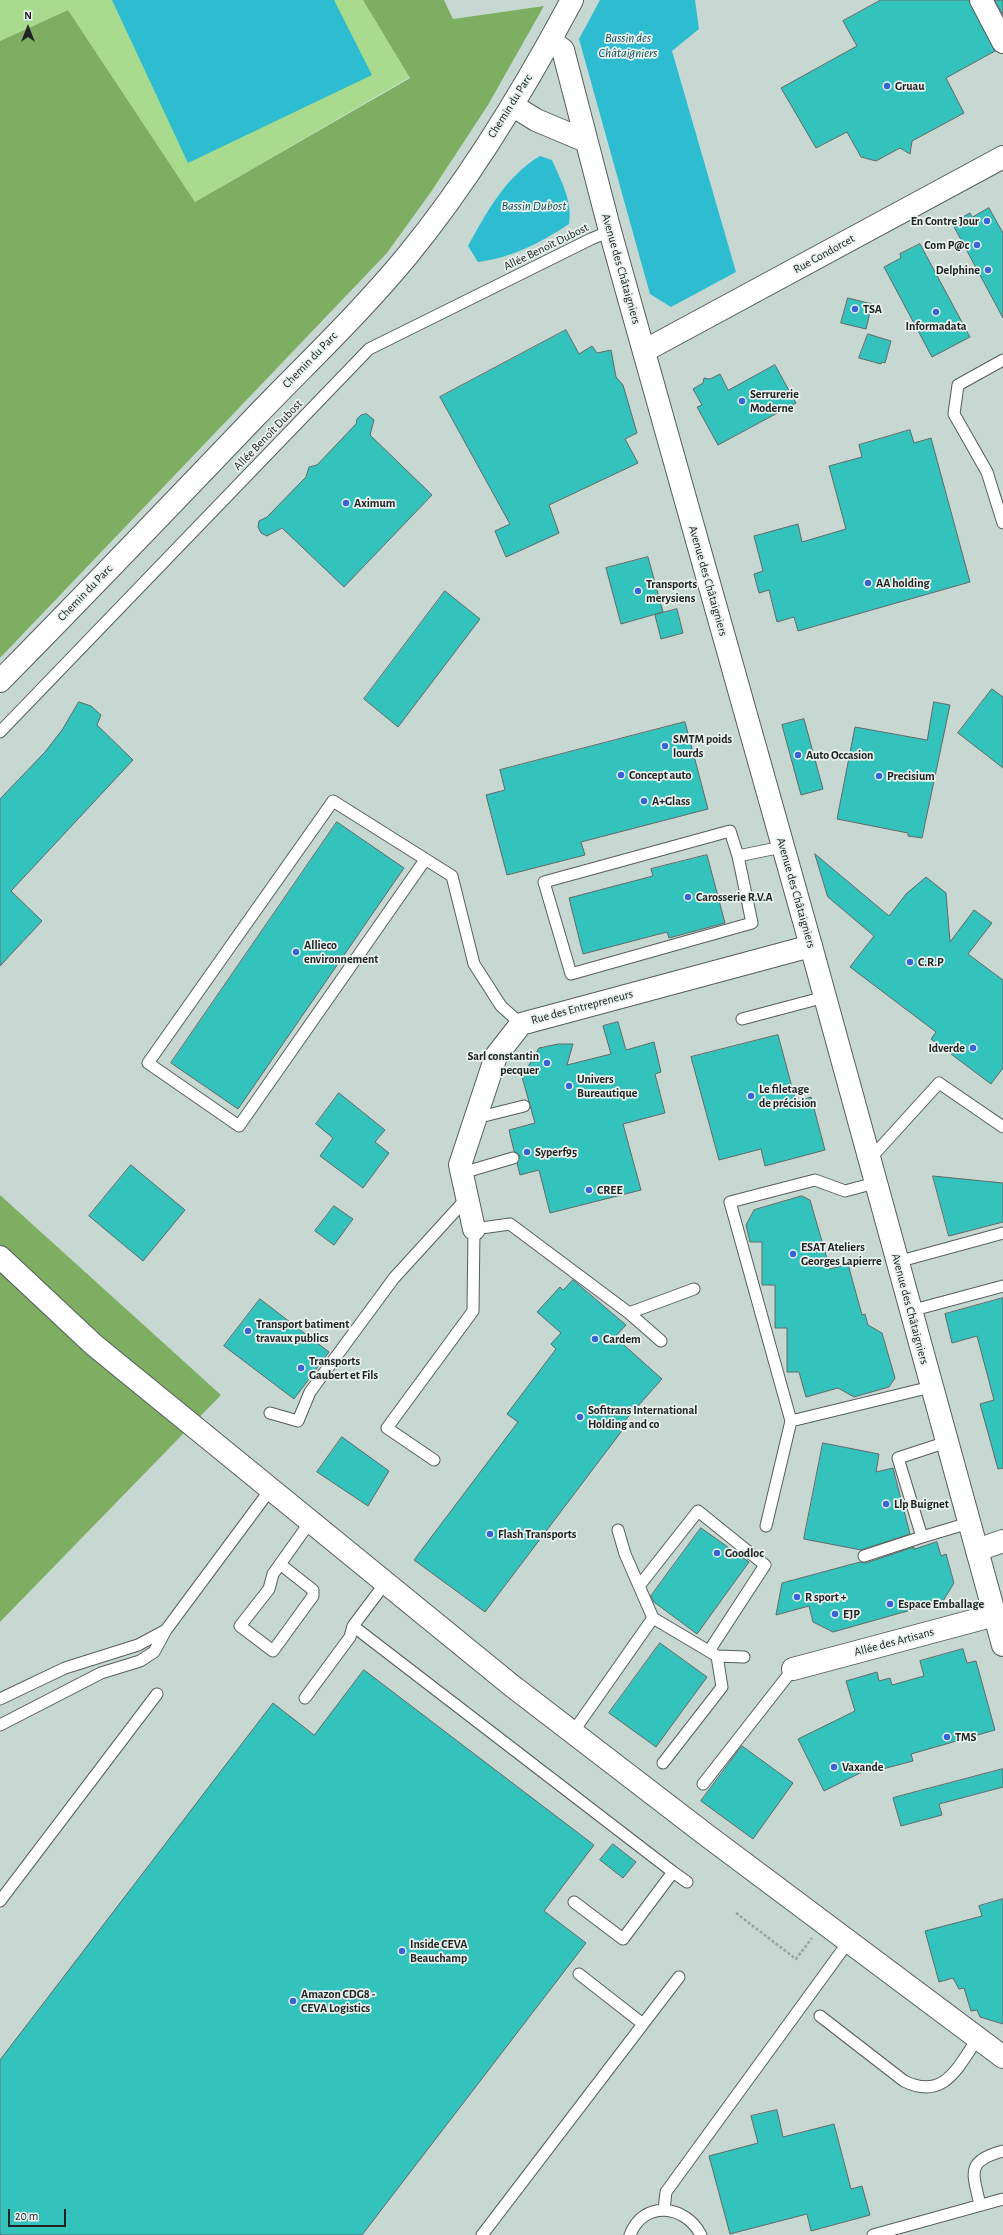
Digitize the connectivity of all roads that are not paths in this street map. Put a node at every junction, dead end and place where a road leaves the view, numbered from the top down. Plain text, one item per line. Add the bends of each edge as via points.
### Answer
1 (572, 0) edge
2 (981, 0) edge
3 (550, 40) junction
4 (1003, 42) edge
5 (512, 105) junction
6 (586, 141) junction
7 (1003, 157) edge
8 (610, 231) junction
9 (644, 351) junction
10 (1003, 360) edge
11 (1002, 518) edge
12 (0, 681) edge
13 (0, 732) edge
14 (782, 847) junction
15 (738, 856) junction
16 (425, 860) junction
17 (811, 946) junction
18 (825, 997) junction
19 (742, 1019) dead end
20 (521, 1024) junction
21 (524, 1106) dead end
22 (476, 1118) junction
23 (1003, 1127) edge
24 (513, 1158) dead end
25 (869, 1160) junction
26 (462, 1173) junction
27 (875, 1183) junction
28 (467, 1198) junction
29 (474, 1229) junction
30 (1003, 1233) edge
31 (0, 1257) edge
32 (897, 1262) junction
33 (1003, 1286) edge
34 (694, 1289) dead end
35 (910, 1311) junction
36 (629, 1313) junction
37 (661, 1341) dead end
38 (931, 1387) junction
39 (270, 1413) dead end
40 (791, 1422) junction
41 (947, 1442) junction
42 (434, 1460) dead end
43 (270, 1490) junction
44 (310, 1522) junction
45 (969, 1523) junction
46 (766, 1526) dead end
47 (618, 1530) dead end
48 (922, 1537) junction
49 (1003, 1541) edge
50 (977, 1550) junction
51 (864, 1556) dead end
52 (280, 1564) junction
53 (386, 1582) junction
54 (639, 1586) junction
55 (995, 1615) junction
56 (653, 1618) junction
57 (353, 1626) junction
58 (166, 1630) junction
59 (1003, 1645) edge
60 (713, 1653) junction
61 (744, 1657) dead end
62 (793, 1669) joint
63 (157, 1694) dead end
64 (305, 1698) dead end
65 (0, 1699) edge
66 (0, 1725) edge
67 (573, 1732) junction
68 (663, 1763) dead end
69 (703, 1784) dead end
70 (673, 1872) junction
71 (687, 1882) dead end
72 (0, 1901) edge
73 (574, 1902) dead end
74 (849, 1941) junction
75 (579, 1974) dead end
76 (679, 1977) dead end
77 (820, 2016) dead end
78 (643, 2024) junction
79 (978, 2038) junction
80 (1003, 2057) edge
81 (1003, 2151) edge
82 (1003, 2199) edge
83 (980, 2205) junction
84 (664, 2210) junction
85 (482, 2235) edge
86 (630, 2235) edge
87 (701, 2235) edge
88 (873, 2235) edge

1 - 3 street, Chemin du Parc
2 - 4 street
3 - 5 street, Chemin du Parc
3 - 6 street, Avenue des Châtaigniers via 563,50
5 - 6 street via 536,120
5 - 12 street, Chemin du Parc via 448,203 389,277
6 - 8 street, Avenue des Châtaigniers
7 - 9 street, Rue Condorcet
8 - 9 street, Avenue des Châtaigniers
8 - 13 lane, Allée Benoît Dubost via 369,349
9 - 14 street, Avenue des Châtaigniers
10 - 11 lane via 958,386 954,414 987,472
14 - 15 lane
14 - 17 street, Avenue des Châtaigniers
15 - 15 lane via 730,831 544,882 571,974 752,923
16 - 16 lane via 334,801 148,1063 239,1126
16 - 20 lane via 452,876 474,964 500,1006
17 - 18 street, Avenue des Châtaigniers
17 - 20 street, Rue des Entrepreneurs
18 - 19 lane
18 - 25 street, Avenue des Châtaigniers
20 - 22 street, Rue des Entrepreneurs via 496,1056
21 - 22 lane
22 - 26 street, Rue des Entrepreneurs via 460,1165
23 - 25 lane via 939,1083
24 - 26 lane
25 - 27 street, Avenue des Châtaigniers
26 - 28 street, Rue des Entrepreneurs
27 - 32 street, Avenue des Châtaigniers
27 - 40 lane via 845,1191 815,1180 730,1202
28 - 29 street, Rue des Entrepreneurs
28 - 39 lane via 394,1278 310,1392 298,1421
29 - 36 lane via 510,1224
29 - 42 lane via 473,1311 387,1428
30 - 32 lane
31 - 43 street via 94,1345
32 - 35 street, Avenue des Châtaigniers
33 - 35 lane
34 - 36 lane
35 - 38 street, Avenue des Châtaigniers
36 - 37 lane
38 - 40 lane
38 - 41 street, Avenue des Châtaigniers
40 - 46 lane
41 - 45 street, Avenue des Châtaigniers
41 - 48 lane via 898,1458
43 - 44 street
43 - 58 lane
44 - 52 lane
44 - 53 street
45 - 48 lane
45 - 50 street, Avenue des Châtaigniers
47 - 54 lane
48 - 51 lane
49 - 50 street
50 - 55 street, Avenue des Châtaigniers
52 - 52 lane via 273,1574 269,1589 240,1626 273,1651 313,1596 313,1590
53 - 57 lane
53 - 67 street
54 - 56 lane
54 - 60 lane via 698,1511 765,1565
55 - 59 street, Avenue des Châtaigniers
55 - 62 street, Allée des Artisans
56 - 60 lane
56 - 67 lane
57 - 64 lane via 350,1637
57 - 70 lane
58 - 65 lane via 138,1645 65,1668
58 - 66 lane via 154,1652 140,1661 101,1673
60 - 61 lane
60 - 68 lane via 722,1687
62 - 69 lane
63 - 72 lane
67 - 74 street
70 - 71 lane
70 - 73 lane via 623,1939
74 - 79 street
74 - 84 lane via 666,2192
75 - 78 lane
76 - 78 lane
77 - 79 lane via 904,2081 926,2088 938,2086 946,2080
78 - 85 lane
79 - 80 street
81 - 83 lane via 982,2158 977,2163 974,2176
82 - 83 lane
83 - 88 lane
84 - 86 lane via 652,2212 641,2219
84 - 87 lane via 687,2217 696,2225

